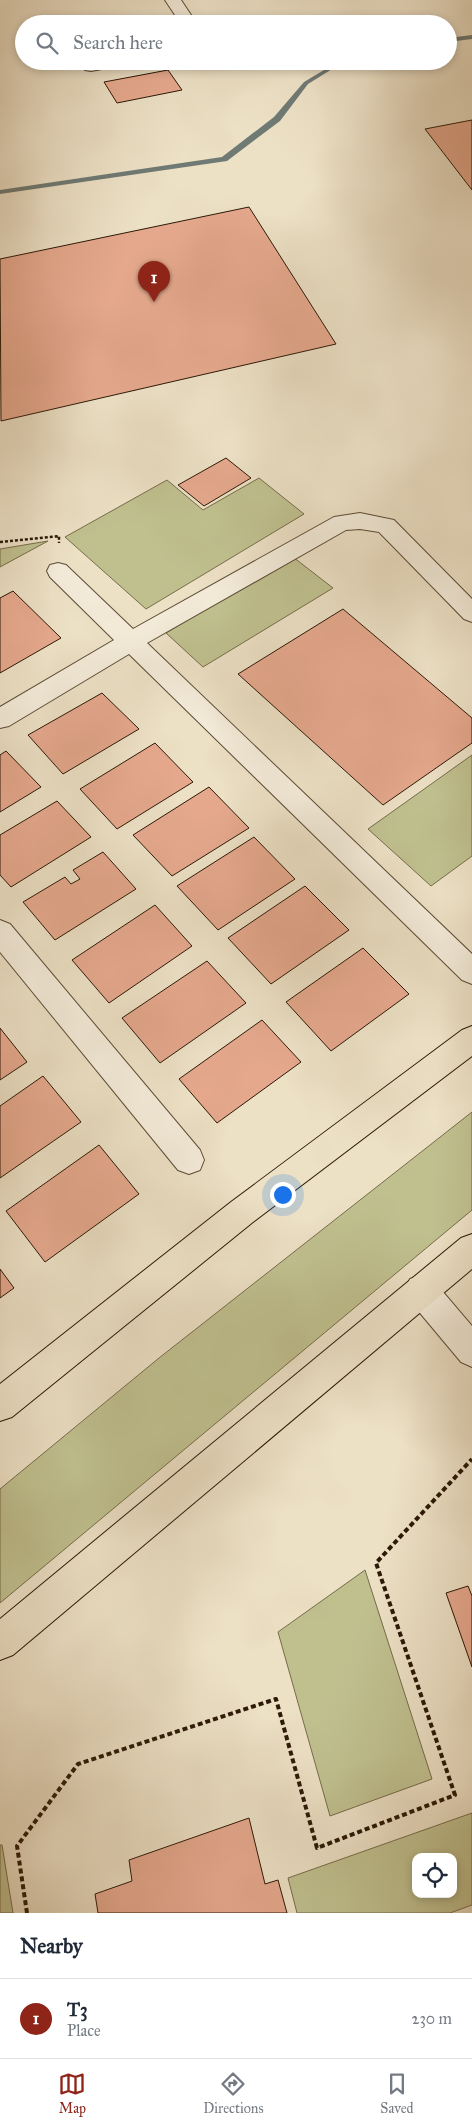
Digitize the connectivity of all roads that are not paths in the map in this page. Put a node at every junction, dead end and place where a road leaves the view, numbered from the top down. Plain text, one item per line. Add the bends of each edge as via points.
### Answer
1 (173, 0) edge
2 (183, 15) edge
3 (58, 571) road end
4 (472, 613) edge
5 (131, 641) junction
6 (0, 719) edge
7 (0, 932) edge
8 (472, 972) edge
9 (472, 1039) edge
10 (189, 1160) dead end
11 (472, 1249) edge
12 (421, 1290) junction
13 (472, 1351) edge
14 (0, 1404) edge
15 (0, 1642) edge

1 - 2 street
3 - 5 street
4 - 5 street via 386,525 342,522
5 - 6 street
5 - 8 street
7 - 10 street
9 - 14 main road via 242,1212
11 - 12 main road
12 - 13 street
12 - 15 main road

